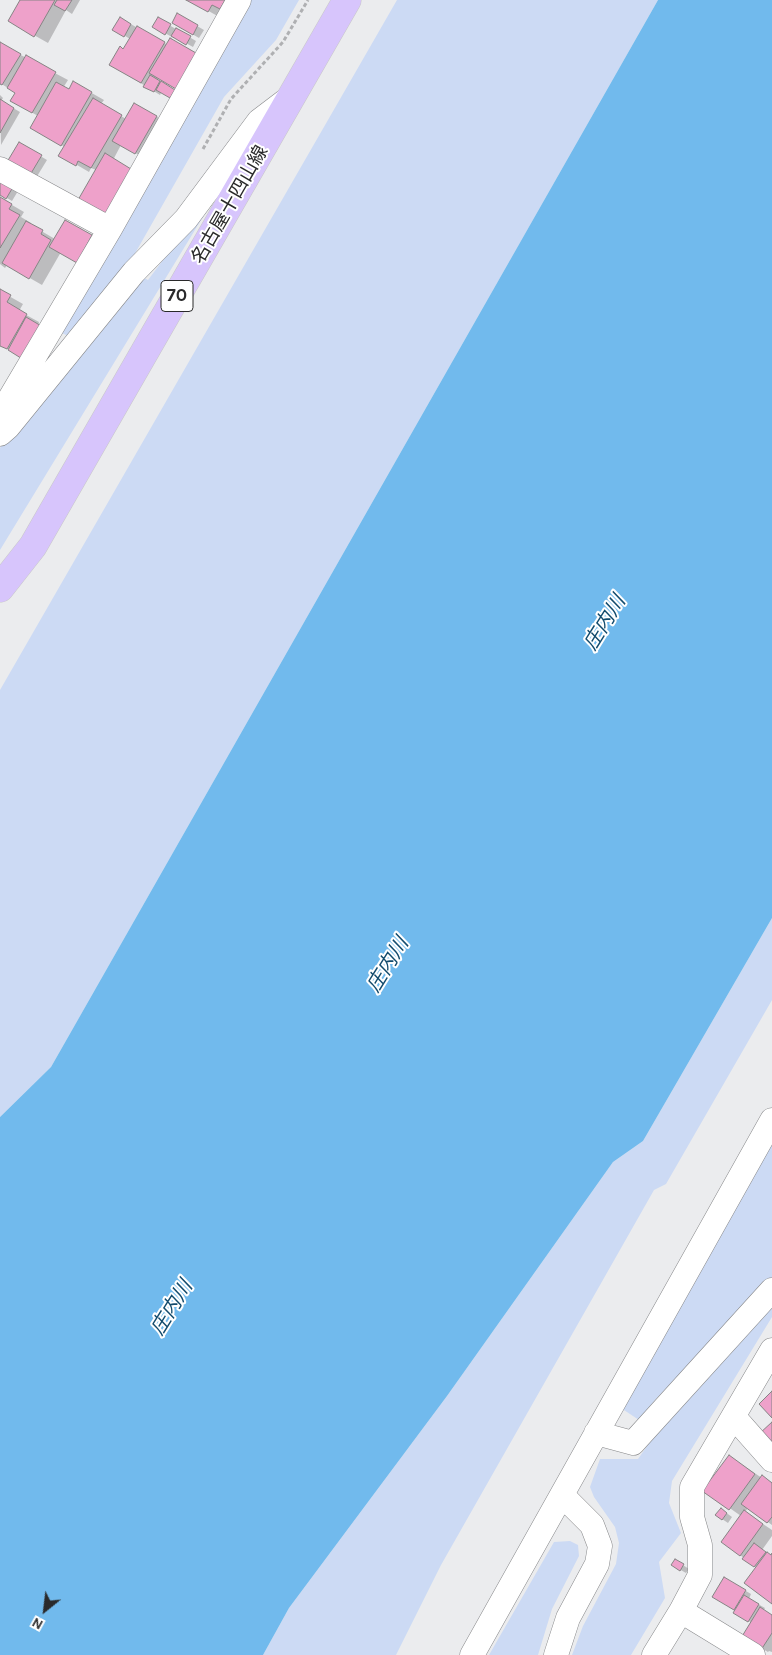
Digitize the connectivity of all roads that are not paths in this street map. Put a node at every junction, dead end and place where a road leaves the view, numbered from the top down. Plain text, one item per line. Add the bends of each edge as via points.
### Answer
1 (240, 0) edge
2 (347, 0) edge
3 (292, 96) junction
4 (0, 169) edge
5 (110, 229) junction
6 (0, 415) edge
7 (0, 434) edge
8 (0, 588) edge
9 (772, 1120) edge
10 (772, 1290) edge
11 (772, 1350) edge
12 (734, 1417) junction
13 (596, 1433) junction
14 (772, 1460) edge
15 (562, 1495) junction
16 (682, 1611) junction
17 (472, 1655) edge
18 (556, 1655) edge
19 (654, 1655) edge
20 (753, 1655) edge

1 - 5 street
2 - 3 main road, 名古屋十四山線 / 70
3 - 7 street via 259,121 186,219 134,272
3 - 8 main road, 名古屋十四山線 / 70 via 33,546
4 - 5 street
5 - 6 street
9 - 13 street
10 - 13 street via 633,1442
11 - 12 street
12 - 14 street
12 - 16 street via 692,1487 692,1517 700,1546 700,1575
13 - 15 street
15 - 17 street
15 - 18 street via 592,1525 600,1546 597,1564 568,1618
16 - 19 street
16 - 20 street

